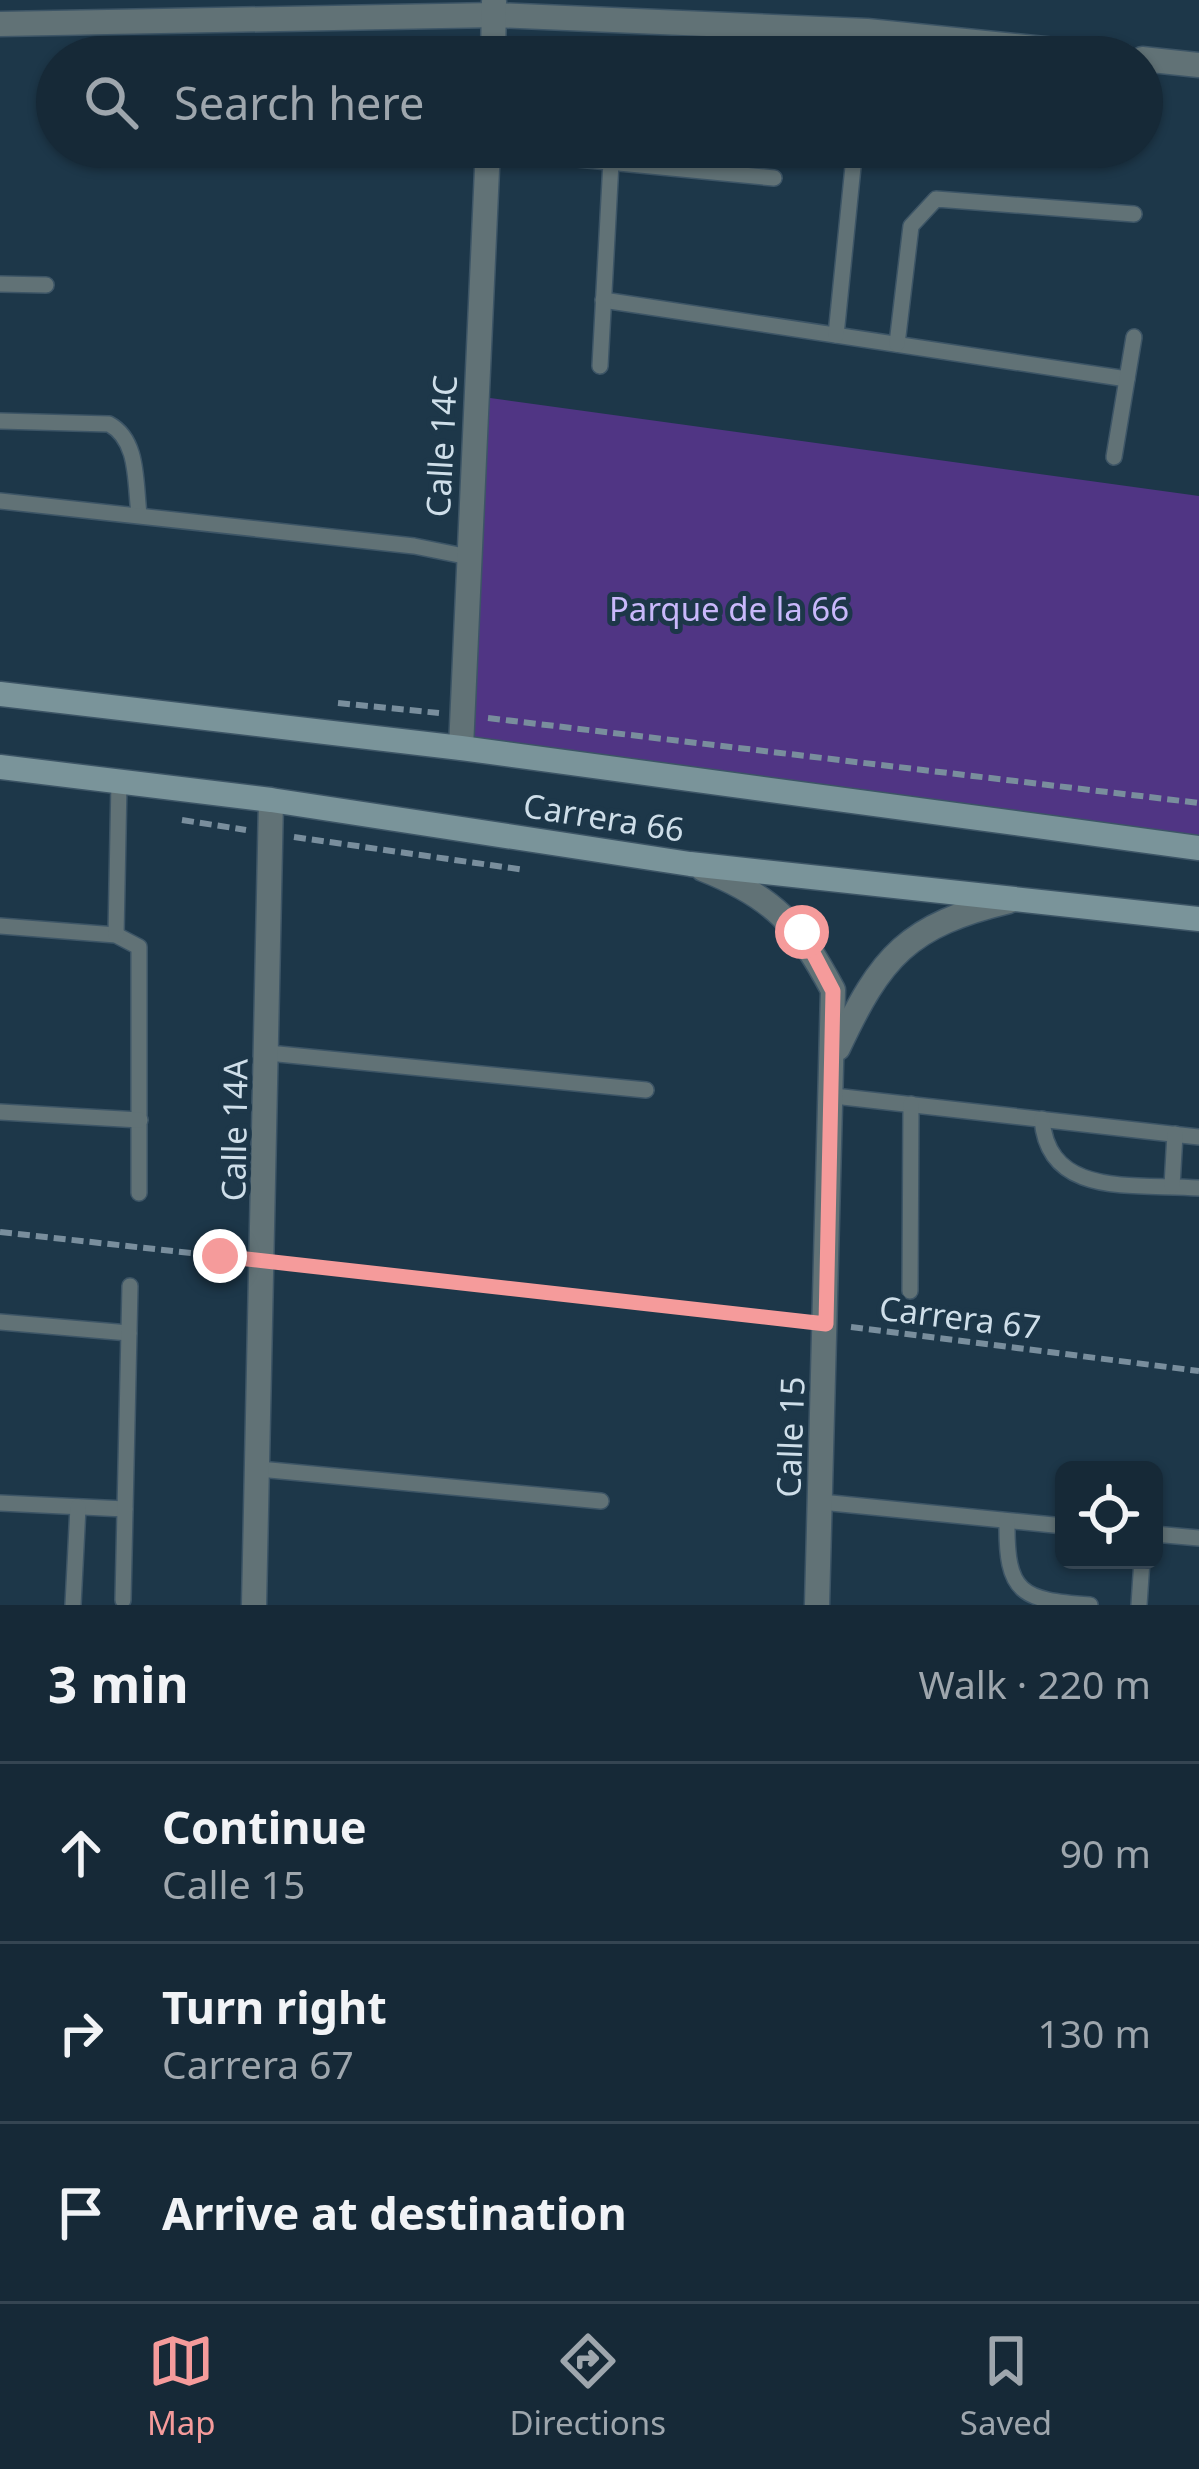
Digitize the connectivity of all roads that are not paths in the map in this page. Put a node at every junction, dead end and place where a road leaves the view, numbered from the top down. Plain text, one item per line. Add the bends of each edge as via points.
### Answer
1 (495, 8) edge
2 (0, 23) edge
3 (783, 36) edge
4 (1163, 61) edge
5 (1199, 64) edge
6 (487, 168) edge
7 (610, 168) edge
8 (665, 168) edge
9 (853, 168) edge
10 (774, 178) dead end
11 (1134, 214) dead end
12 (0, 284) edge
13 (46, 285) dead end
14 (603, 300) junction
15 (836, 335) junction
16 (1134, 338) dead end
17 (897, 344) junction
18 (600, 366) dead end
19 (1127, 379) junction
20 (0, 422) edge
21 (1114, 457) dead end
22 (0, 501) edge
23 (139, 514) junction
24 (469, 557) junction
25 (0, 694) edge
26 (460, 748) junction
27 (0, 767) edge
28 (119, 782) junction
29 (272, 800) junction
30 (1199, 848) edge
31 (690, 864) junction
32 (1009, 901) junction
33 (1199, 920) edge
34 (0, 926) edge
35 (116, 935) junction
36 (268, 1053) junction
37 (835, 1056) junction
38 (646, 1090) dead end
39 (834, 1096) junction
40 (911, 1104) junction
41 (0, 1112) edge
42 (1042, 1119) junction
43 (140, 1120) junction
44 (1175, 1134) junction
45 (1199, 1137) edge
46 (1172, 1186) junction
47 (1199, 1188) edge
48 (139, 1193) dead end
49 (130, 1286) dead end
50 (910, 1291) dead end
51 (0, 1322) edge
52 (129, 1333) junction
53 (259, 1469) junction
54 (601, 1501) dead end
55 (821, 1502) junction
56 (0, 1503) edge
57 (78, 1508) junction
58 (125, 1509) junction
59 (1007, 1521) junction
60 (1055, 1525) edge
61 (1163, 1535) edge
62 (1199, 1538) edge
63 (1141, 1569) edge
64 (123, 1600) dead end
65 (73, 1605) edge
66 (254, 1605) edge
67 (818, 1605) edge
68 (1090, 1605) edge
69 (1139, 1605) edge

1 - 2 street
1 - 3 street
4 - 5 street
6 - 24 street, Calle 14C
7 - 14 lane
8 - 10 lane
9 - 15 lane
11 - 17 lane via 936,199 911,226
12 - 13 lane
14 - 15 lane
14 - 18 lane
15 - 17 lane
16 - 19 lane
17 - 19 lane
19 - 21 lane
20 - 23 lane via 123,431
22 - 23 lane
23 - 24 lane
24 - 26 street, Calle 14C
25 - 26 main road, Carrera 66
26 - 30 main road, Carrera 66
27 - 28 main road, Carrera 66
28 - 29 main road, Carrera 66
28 - 35 lane
29 - 31 main road, Carrera 66
29 - 36 street, Calle 14A
31 - 32 main road, Carrera 66
31 - 37 street, Calle 15 via 752,888 802,932 833,991
32 - 33 main road, Carrera 66
32 - 37 street, Calle 15 via 949,915 898,949 861,998
34 - 35 lane
35 - 43 lane via 140,947 142,960
36 - 38 lane
36 - 53 street, Calle 14A
37 - 39 street, Calle 15
39 - 40 lane
39 - 55 street, Calle 15
40 - 42 lane
40 - 50 lane
41 - 43 lane
42 - 44 lane
42 - 46 lane via 1048,1153 1069,1174
43 - 48 lane
44 - 45 lane
44 - 46 lane
46 - 47 lane
49 - 52 lane
51 - 52 lane
52 - 58 lane
53 - 54 lane
53 - 66 street, Calle 14A
55 - 59 lane
55 - 67 street, Calle 15
56 - 57 lane
57 - 58 lane
57 - 65 lane
58 - 64 lane
59 - 60 lane
59 - 68 lane via 1006,1564 1020,1589 1046,1602
61 - 62 lane
63 - 69 lane

